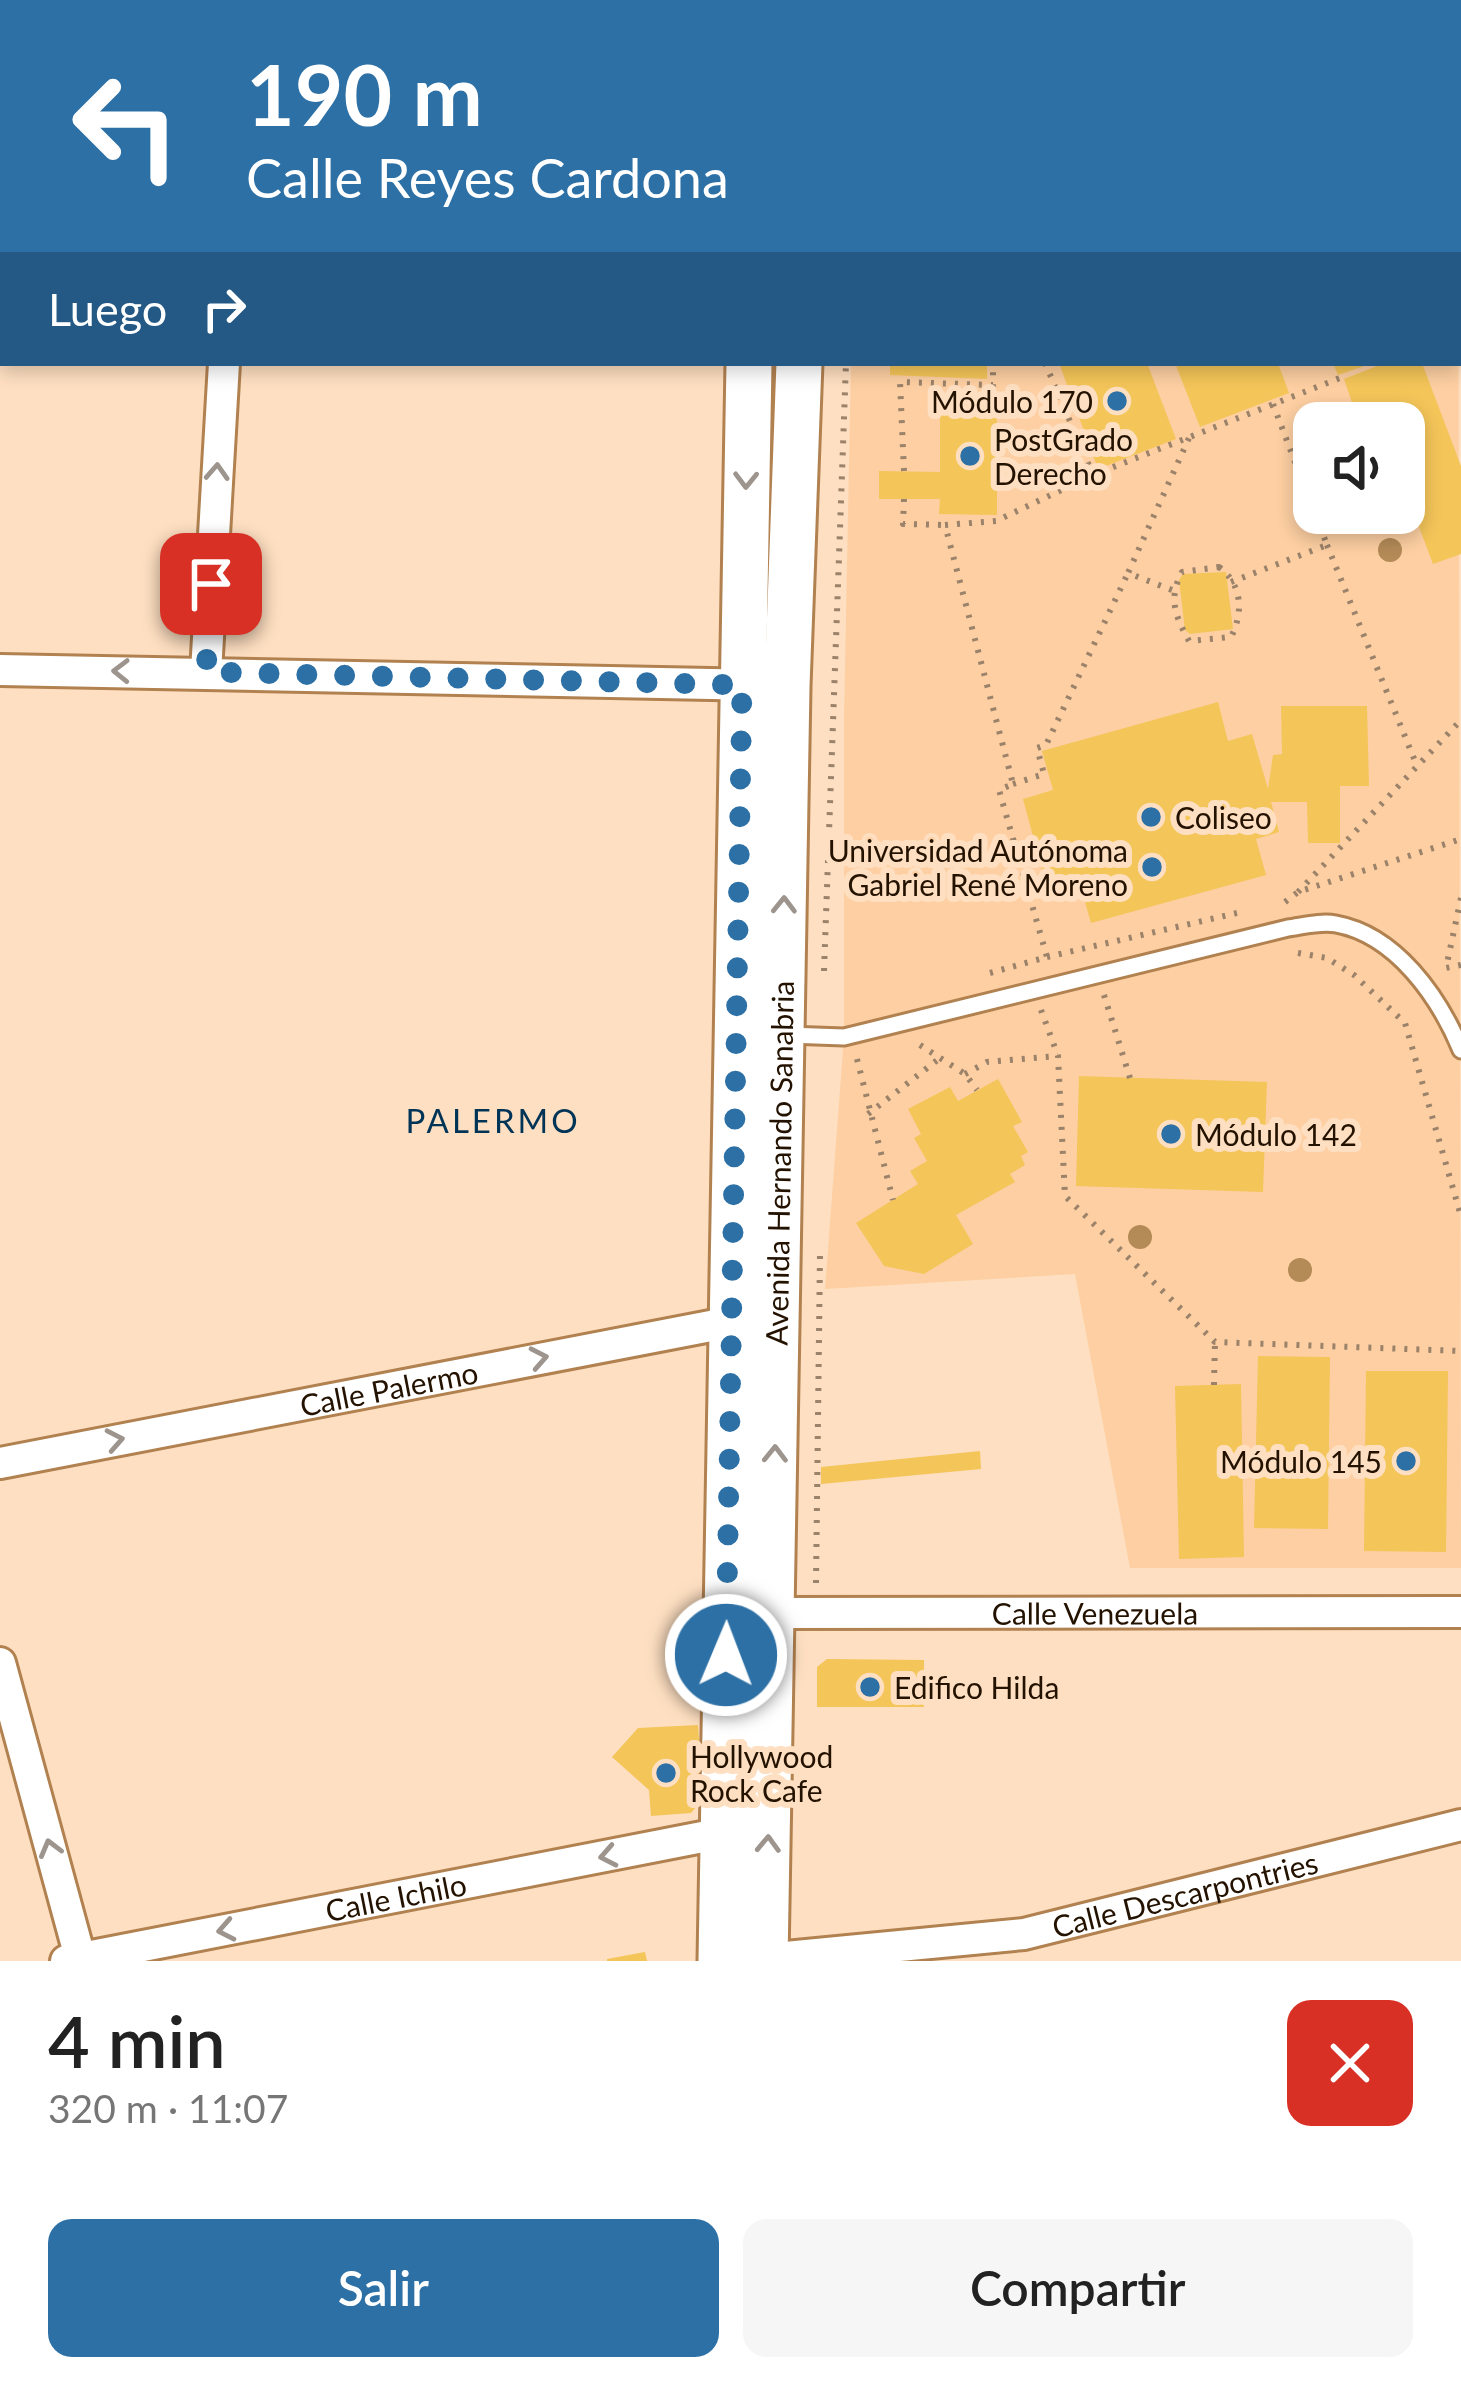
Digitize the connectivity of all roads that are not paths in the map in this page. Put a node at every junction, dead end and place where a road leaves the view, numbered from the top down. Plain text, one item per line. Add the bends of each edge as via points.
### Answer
1 (224, 366) edge
2 (749, 366) edge
3 (799, 366) edge
4 (0, 670) edge
5 (206, 672) junction
6 (742, 685) junction
7 (787, 686) junction
8 (771, 1034) junction
9 (1461, 1050) edge
10 (755, 1318) junction
11 (0, 1462) edge
12 (752, 1508) junction
13 (773, 1612) junction
14 (1461, 1612) edge
15 (727, 1614) junction
16 (0, 1664) edge
17 (771, 1736) junction
18 (725, 1737) junction
19 (1461, 1825) edge
20 (723, 1833) junction
21 (76, 1960) edge
22 (750, 1960) edge

5 -> 1 street
2 -> 6 street, Avenida Hernando Sanabria
3 - 7 street, Avenida Hernando Sanabria
5 -> 4 street
5 - 6 street
6 - 7 street
6 - 8 street, Avenida Hernando Sanabria
8 -> 7 street, Avenida Hernando Sanabria
8 - 9 lane via 844,1037 1332,923 1398,956 1430,992
8 - 10 street, Avenida Hernando Sanabria
11 -> 10 street, Calle Palermo
10 - 12 street, Avenida Hernando Sanabria
12 - 13 street, Avenida Hernando Sanabria
12 - 15 street, Avenida Hernando Sanabria
13 - 14 street, Calle Venezuela
13 - 15 street, Calle Venezuela
13 - 17 street, Avenida Hernando Sanabria
15 - 18 street, Avenida Hernando Sanabria
21 -> 16 street
17 - 18 street via 753,1730
22 -> 17 street, Avenida Hernando Sanabria
18 - 20 street, Avenida Hernando Sanabria
19 - 22 street, Calle Descarpontries via 1024,1934
20 -> 21 street, Calle Ichilo
20 - 22 street, Avenida Hernando Sanabria

